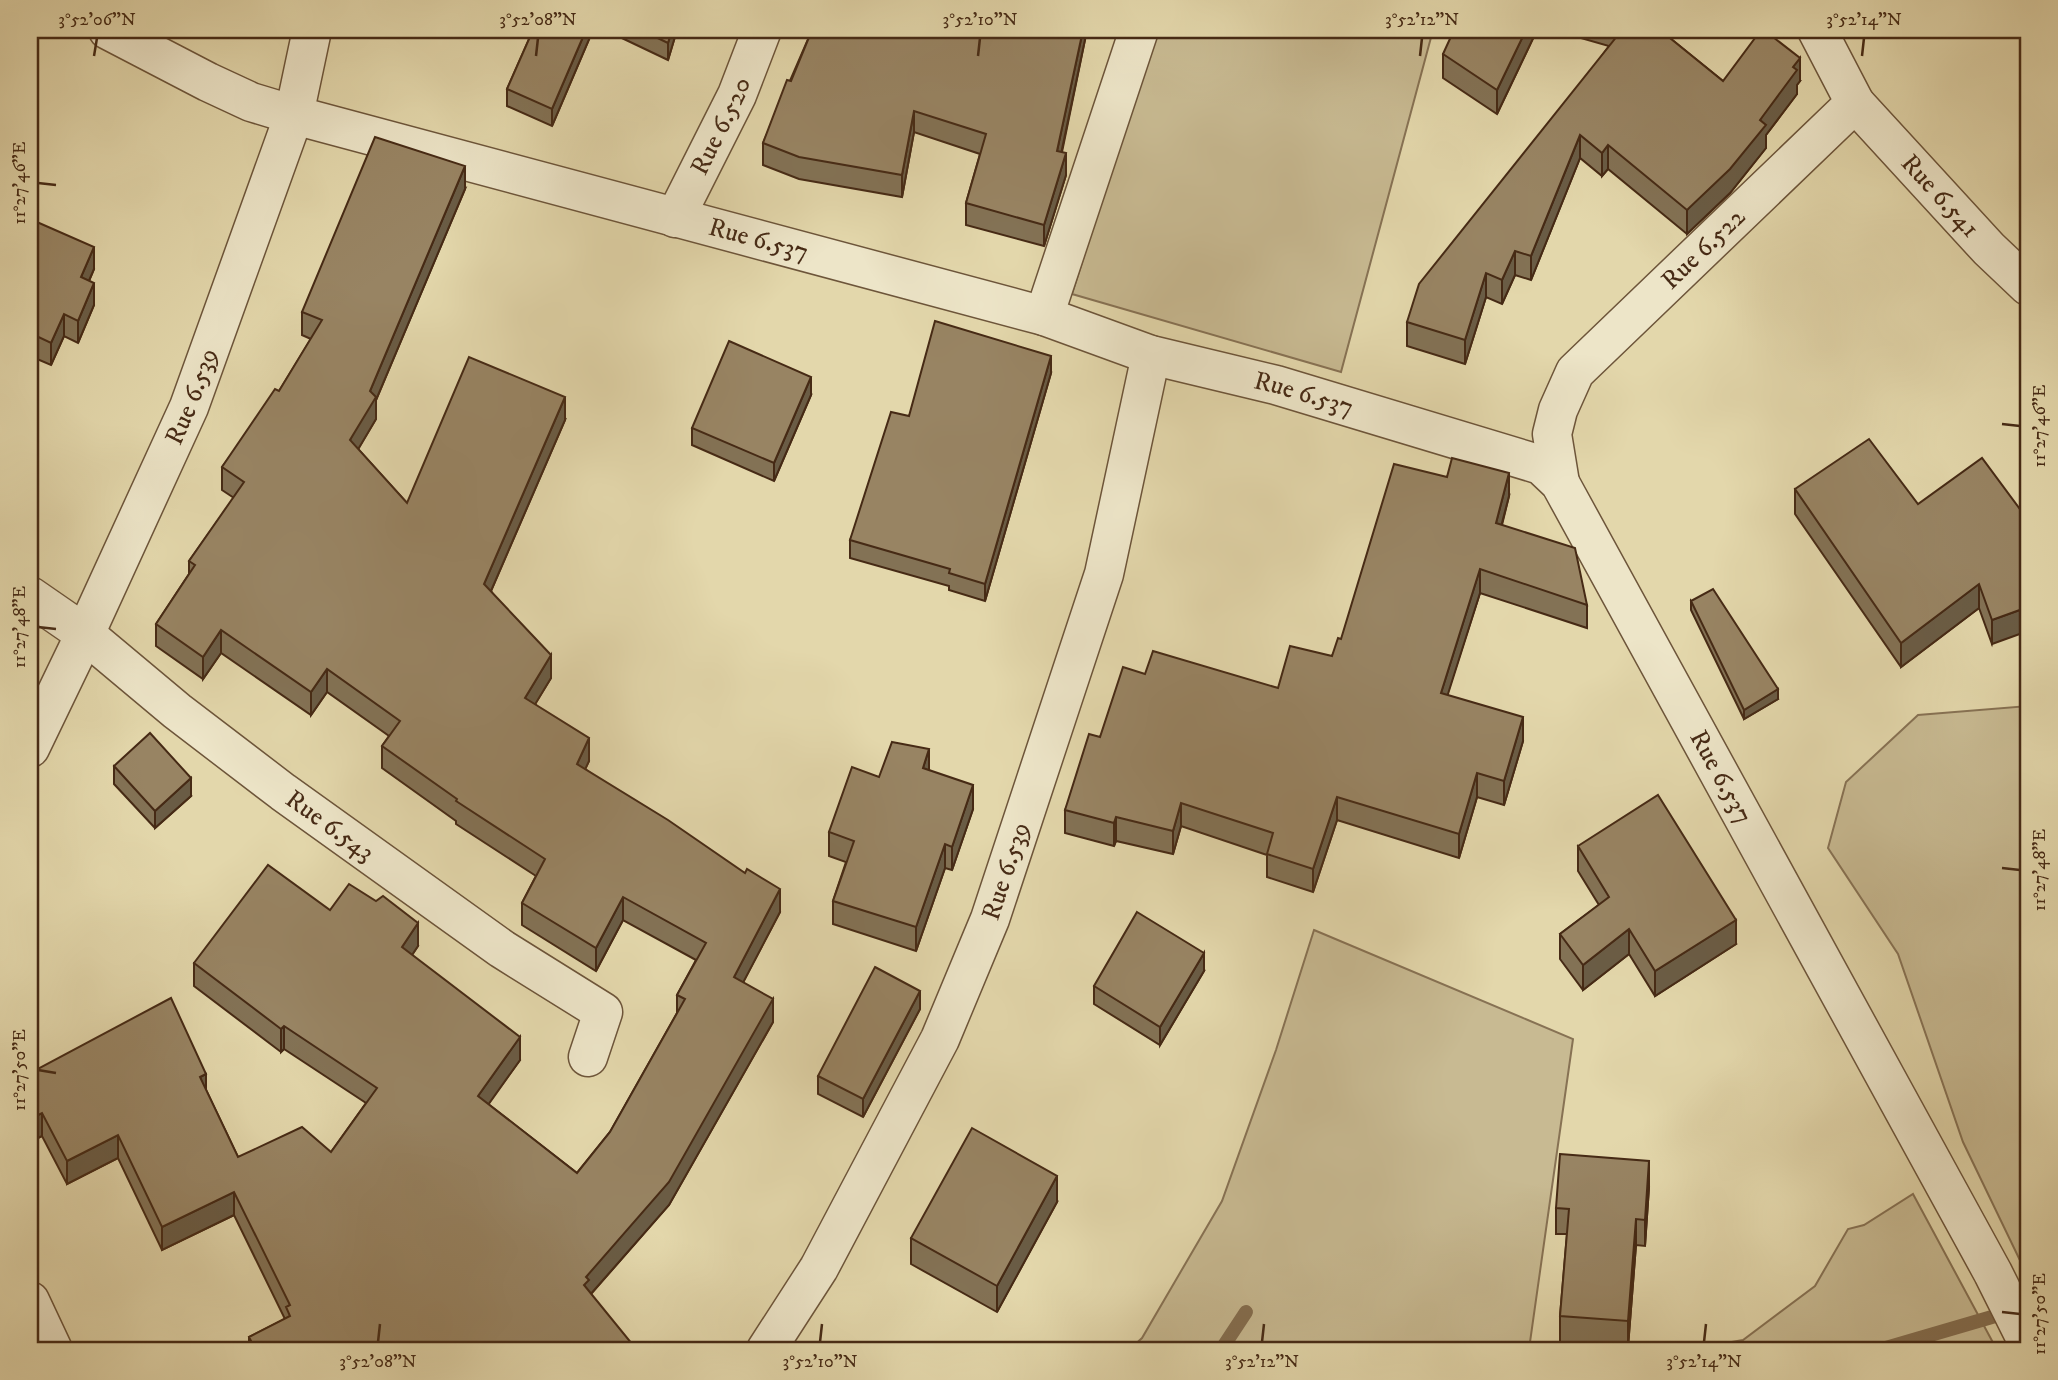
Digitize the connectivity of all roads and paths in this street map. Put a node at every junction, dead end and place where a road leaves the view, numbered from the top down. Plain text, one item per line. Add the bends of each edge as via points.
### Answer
1 (108, 30) edge
2 (312, 30) edge
3 (762, 30) edge
4 (1139, 30) edge
5 (1817, 30) edge
6 (1855, 103) junction
7 (294, 116) junction
8 (676, 218) junction
9 (2028, 286) edge
10 (1044, 316) junction
11 (1151, 355) junction
12 (1560, 482) junction
13 (30, 596) edge
14 (85, 634) junction
15 (30, 748) edge
16 (588, 1056) dead end
17 (30, 1301) edge
18 (2028, 1343) edge
19 (53, 1350) edge
20 (766, 1350) edge

1 - 7 street, Rue 6.537 via 219,88
2 - 7 street, Rue 6.539
3 - 8 street, Rue 6.520 via 737,96
4 - 10 street
5 - 6 street
6 - 9 street, Rue 6.541
6 - 12 street, Rue 6.522 via 1575,372 1552,434
7 - 8 street, Rue 6.537
7 - 14 street, Rue 6.539 via 189,407
8 - 10 street, Rue 6.537
10 - 11 street, Rue 6.537
11 - 12 street, Rue 6.537 via 1276,385 1522,458 1541,465
11 - 20 street, Rue 6.539 via 1104,574 990,919 940,1039 819,1268
12 - 18 street, Rue 6.537
13 - 14 street, Rue 6.543
14 - 15 street, Rue 6.539
14 - 16 street, Rue 6.543 via 283,792 502,948 603,1012
17 - 19 street

